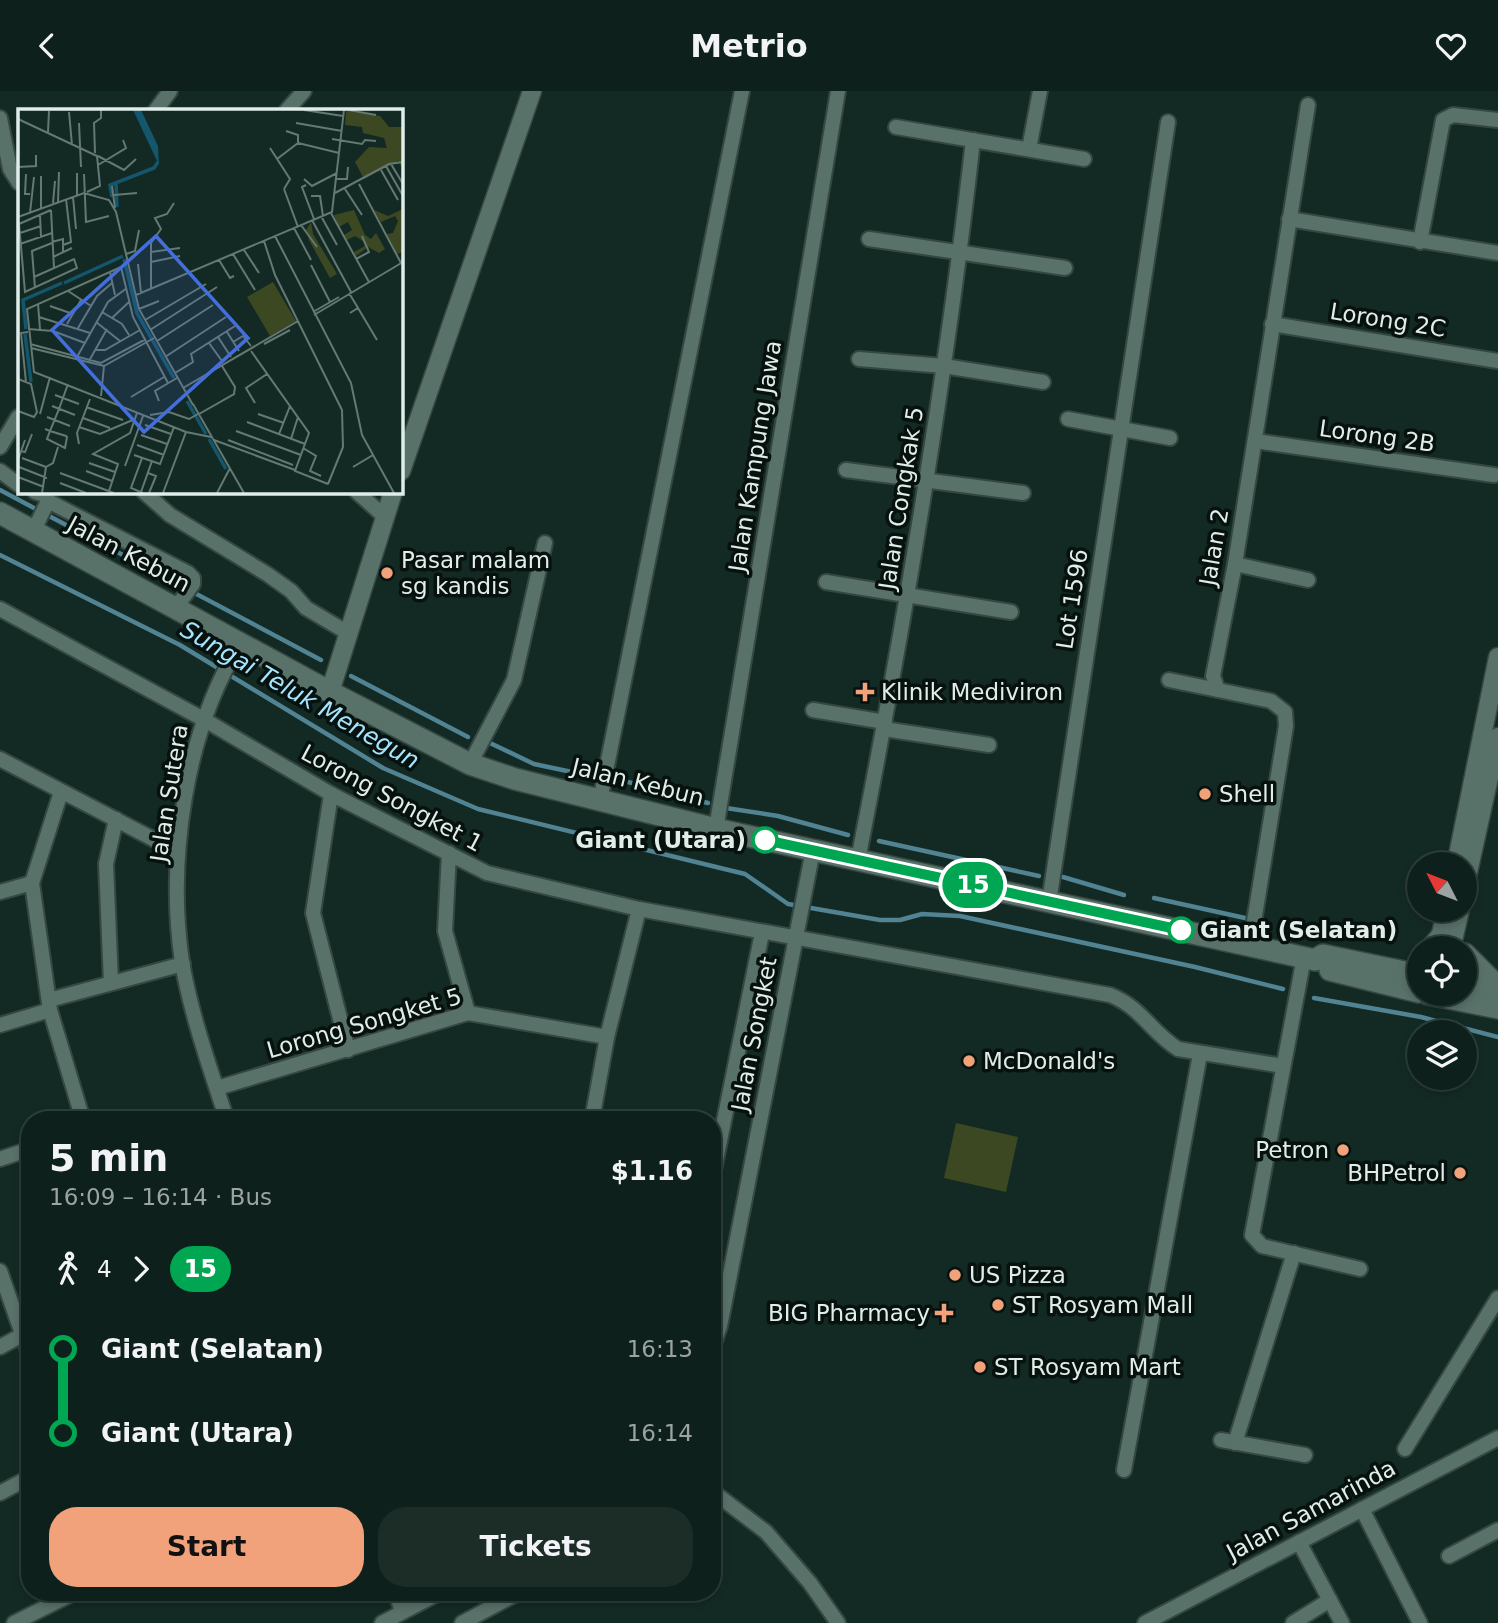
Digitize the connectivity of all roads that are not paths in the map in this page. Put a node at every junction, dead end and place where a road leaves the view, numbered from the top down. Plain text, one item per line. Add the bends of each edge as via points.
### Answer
1 (170, 91) edge
2 (304, 91) edge
3 (532, 91) edge
4 (743, 91) edge
5 (838, 91) edge
6 (1040, 91) edge
7 (1308, 105) dead end
8 (157, 109) edge
9 (288, 109) edge
10 (0, 118) edge
11 (1498, 120) edge
12 (1168, 122) dead end
13 (896, 127) dead end
14 (973, 140) junction
15 (1029, 149) junction
16 (1084, 159) dead end
17 (18, 181) edge
18 (1289, 219) junction
19 (869, 239) dead end
20 (1420, 241) junction
21 (961, 253) junction
22 (1498, 253) edge
23 (1065, 268) dead end
24 (1272, 324) junction
25 (859, 359) dead end
26 (1498, 361) edge
27 (944, 366) junction
28 (1044, 382) dead end
29 (18, 417) edge
30 (1068, 419) dead end
31 (1121, 429) junction
32 (1170, 438) dead end
33 (1255, 441) junction
34 (0, 447) edge
35 (402, 468) edge
36 (846, 470) dead end
37 (0, 471) edge
38 (1494, 475) dead end
39 (927, 482) junction
40 (18, 484) edge
41 (145, 493) edge
42 (358, 493) edge
43 (393, 493) edge
44 (1023, 493) dead end
45 (40, 510) edge
46 (0, 513) edge
47 (385, 517) junction
48 (545, 544) dead end
49 (1235, 564) junction
50 (1308, 580) dead end
51 (826, 582) dead end
52 (185, 595) junction
53 (909, 596) junction
54 (0, 609) edge
55 (1011, 612) dead end
56 (348, 633) junction
57 (240, 644) junction
58 (1498, 657) edge
59 (1169, 680) dead end
60 (1218, 690) junction
61 (330, 692) junction
62 (813, 710) dead end
63 (203, 719) junction
64 (884, 725) junction
65 (1498, 737) edge
66 (989, 745) dead end
67 (0, 759) edge
68 (470, 764) junction
69 (61, 792) junction
70 (331, 794) junction
71 (600, 801) junction
72 (116, 819) junction
73 (716, 829) junction
74 (813, 850) junction
75 (178, 852) junction
76 (1459, 852) edge
77 (1473, 852) edge
78 (449, 853) junction
79 (858, 860) junction
80 (32, 883) junction
81 (0, 892) edge
82 (1049, 902) junction
83 (639, 909) junction
84 (762, 933) junction
85 (796, 939) junction
86 (1250, 946) junction
87 (1309, 958) junction
88 (183, 964) junction
89 (1407, 965) edge
90 (1386, 968) junction
91 (1477, 971) edge
92 (1407, 972) edge
93 (111, 983) junction
94 (1477, 987) edge
95 (1407, 988) edge
96 (1498, 990) edge
97 (1477, 1004) edge
98 (49, 1005) junction
99 (1498, 1008) edge
100 (468, 1013) junction
101 (0, 1025) edge
102 (607, 1037) junction
103 (348, 1050) junction
104 (1200, 1054) junction
105 (1283, 1066) junction
106 (217, 1088) junction
107 (80, 1111) edge
108 (224, 1111) edge
109 (594, 1111) edge
110 (721, 1136) edge
111 (21, 1152) edge
112 (0, 1159) edge
113 (1294, 1253) junction
114 (1360, 1269) dead end
115 (0, 1271) edge
116 (1498, 1298) edge
117 (721, 1321) edge
118 (21, 1332) edge
119 (21, 1336) edge
120 (0, 1347) edge
121 (1498, 1438) edge
122 (1405, 1449) dead end
123 (1305, 1455) dead end
124 (1124, 1470) dead end
125 (21, 1482) edge
126 (0, 1493) edge
127 (721, 1498) edge
128 (1366, 1518) junction
129 (1498, 1530) edge
130 (1299, 1542) junction
131 (1449, 1556) dead end
132 (1330, 1600) junction
133 (58, 1601) edge
134 (399, 1601) edge
135 (423, 1601) edge
136 (503, 1601) edge
137 (402, 1612) junction
138 (14, 1623) edge
139 (382, 1623) edge
140 (462, 1623) edge
141 (838, 1623) edge
142 (1145, 1623) edge
143 (1293, 1623) edge
144 (1342, 1623) edge
145 (1420, 1623) edge

1 - 8 street
2 - 9 street
3 - 35 street
4 - 71 street
5 - 73 street, Jalan Kampung Jawa
6 - 15 street
7 - 18 street, Jalan 2
10 - 17 street via 10,169
11 - 20 street via 1452,115 1443,120
12 - 31 street, Lot 1596
13 - 14 street
14 - 15 street
14 - 21 street, Jalan Congkak 5
15 - 16 street
18 - 20 street
18 - 24 street, Jalan 2
19 - 21 street
20 - 22 street
21 - 23 street
21 - 27 street, Jalan Congkak 5
24 - 26 street, Lorong 2C
24 - 33 street, Jalan 2
25 - 27 street
27 - 28 street
27 - 39 street, Jalan Congkak 5
29 - 34 street
30 - 31 street
31 - 32 street
31 - 82 street, Lot 1596
33 - 38 street, Lorong 2B
33 - 49 street, Jalan 2
36 - 39 street
37 - 40 street
39 - 44 street
39 - 53 street, Jalan Congkak 5
41 - 56 street via 170,515 267,574 306,608
42 - 47 street
43 - 47 street
45 - 46 main road, Jalan Kebun
45 - 52 main road, Jalan Kebun
45 - 52 street via 175,564 193,578
47 - 56 street
48 - 68 street via 514,680
49 - 50 street
49 - 60 street, Jalan 2 via 1213,675
51 - 53 street
52 - 57 main road, Jalan Kebun
53 - 55 street
53 - 64 street, Jalan Congkak 5
54 - 63 street, Lorong Songket 1
56 - 61 street
57 - 61 main road, Jalan Kebun
57 - 63 street, Jalan Sutera
58 - 76 street
59 - 60 street
60 - 86 street via 1271,701 1285,712
61 - 68 main road, Jalan Kebun
62 - 64 street
63 - 70 street, Lorong Songket 1
63 - 75 street, Jalan Sutera
64 - 66 street
64 - 79 street, Jalan Congkak 5
65 - 77 street
67 - 69 street
68 - 71 main road, Jalan Kebun
69 - 72 street
69 - 80 street
70 - 78 street, Lorong Songket 1
70 - 103 street via 313,913
71 - 73 main road, Jalan Kebun
72 - 75 street
72 - 93 street via 106,864
73 - 74 main road, Jalan Kebun
74 - 79 main road, Jalan Kebun
74 - 85 street, Jalan Songket
75 - 88 street, Jalan Sutera
78 - 83 street, Lorong Songket 1 via 487,873
78 - 100 street via 445,931
79 - 82 main road, Jalan Kebun
80 - 81 street
80 - 98 street
82 - 86 main road, Jalan Kebun
83 - 84 street, Lorong Songket 1
83 - 102 street
84 - 85 street, Lorong Songket 1
84 - 110 street, Jalan Songket
85 - 104 street, Lorong Songket 1 via 1111,995 1130,1003 1165,1041
85 - 117 street, Jalan Songket
86 - 87 main road, Jalan Kebun
87 - 90 main road, Jalan Kebun via 1323,955
87 - 95 main road, Jalan Kebun via 1322,968
87 - 105 street
88 - 93 street
88 - 106 street, Jalan Sutera
89 - 90 main road
90 - 92 main road, Jalan Kebun
91 - 96 main road
93 - 98 street
94 - 96 main road
97 - 99 main road, Jalan Kebun
98 - 101 street
98 - 107 street
100 - 102 street, Lorong Songket 5
100 - 103 street, Lorong Songket 5
102 - 109 street
103 - 106 street, Lorong Songket 5
104 - 105 street, Lorong Songket 1
104 - 124 street
105 - 113 street via 1252,1229 1262,1246
106 - 108 street, Jalan Sutera
111 - 112 street
113 - 114 street
113 - 123 street via 1228,1441
115 - 118 street
116 - 122 street
119 - 120 street
121 - 128 street, Jalan Samarinda
125 - 126 street
127 - 141 street via 766,1532
128 - 130 street, Jalan Samarinda
128 - 145 street
129 - 131 street
130 - 132 street
130 - 142 street, Jalan Samarinda
132 - 143 street
132 - 144 street
133 - 138 street
134 - 137 street
135 - 137 street
136 - 140 street
137 - 139 street

